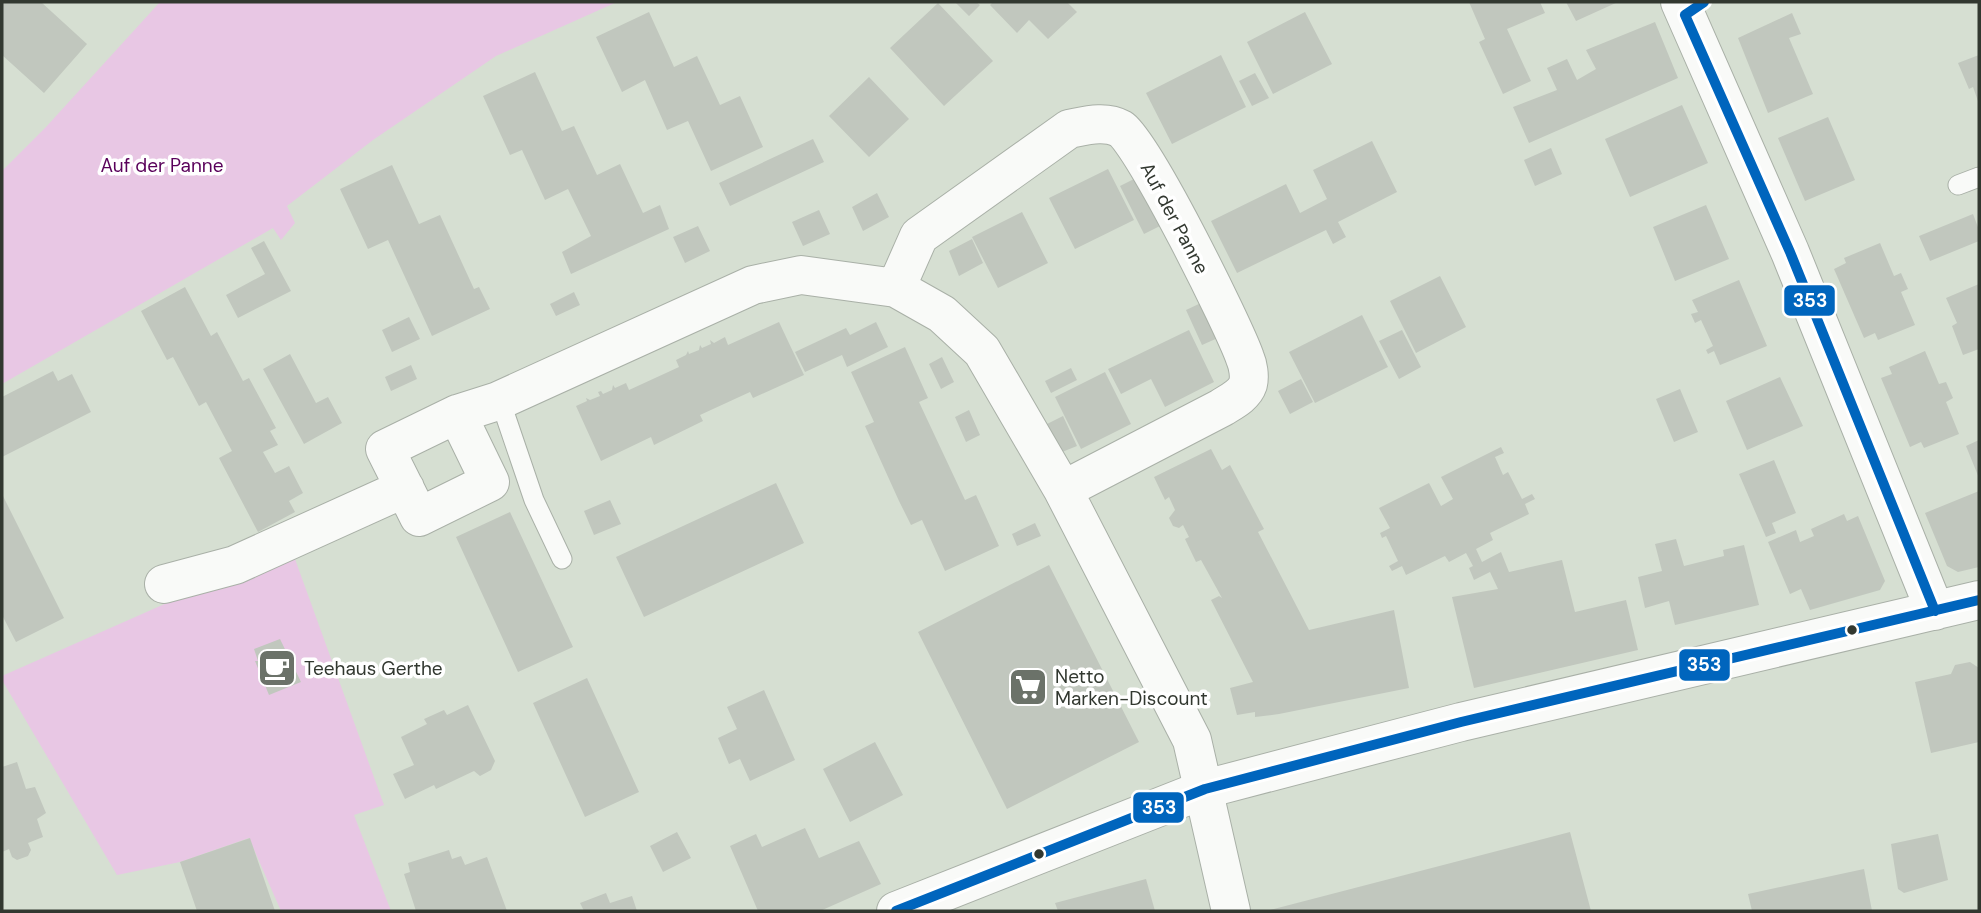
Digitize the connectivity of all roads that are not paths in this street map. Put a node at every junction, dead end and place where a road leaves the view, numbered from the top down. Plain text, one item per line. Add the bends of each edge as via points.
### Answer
1 (1690, 6) edge
2 (1979, 177) edge
3 (1958, 185) dead end
4 (896, 288) junction
5 (500, 400) junction
6 (457, 414) junction
7 (405, 488) junction
8 (1063, 490) junction
9 (562, 559) dead end
10 (164, 584) dead end
11 (1979, 600) edge
12 (1935, 611) junction
13 (1205, 789) junction
14 (945, 902) edge
15 (896, 911) edge
16 (1231, 911) edge

1 - 12 street
2 - 3 lane
4 - 5 street via 801,275 753,285
4 - 8 street via 942,314 982,351
4 - 8 street, Auf der Panne via 919,236 1069,129 1097,123 1122,129 1182,229 1244,354 1248,383 1242,395 1221,408
5 - 6 street
5 - 9 lane via 534,500
6 - 7 street via 386,449
6 - 7 street via 490,482 419,517
7 - 10 street via 235,565
8 - 13 street via 1192,740
11 - 12 street
12 - 13 street via 1461,722
13 - 14 street
13 - 16 street
14 - 15 street

